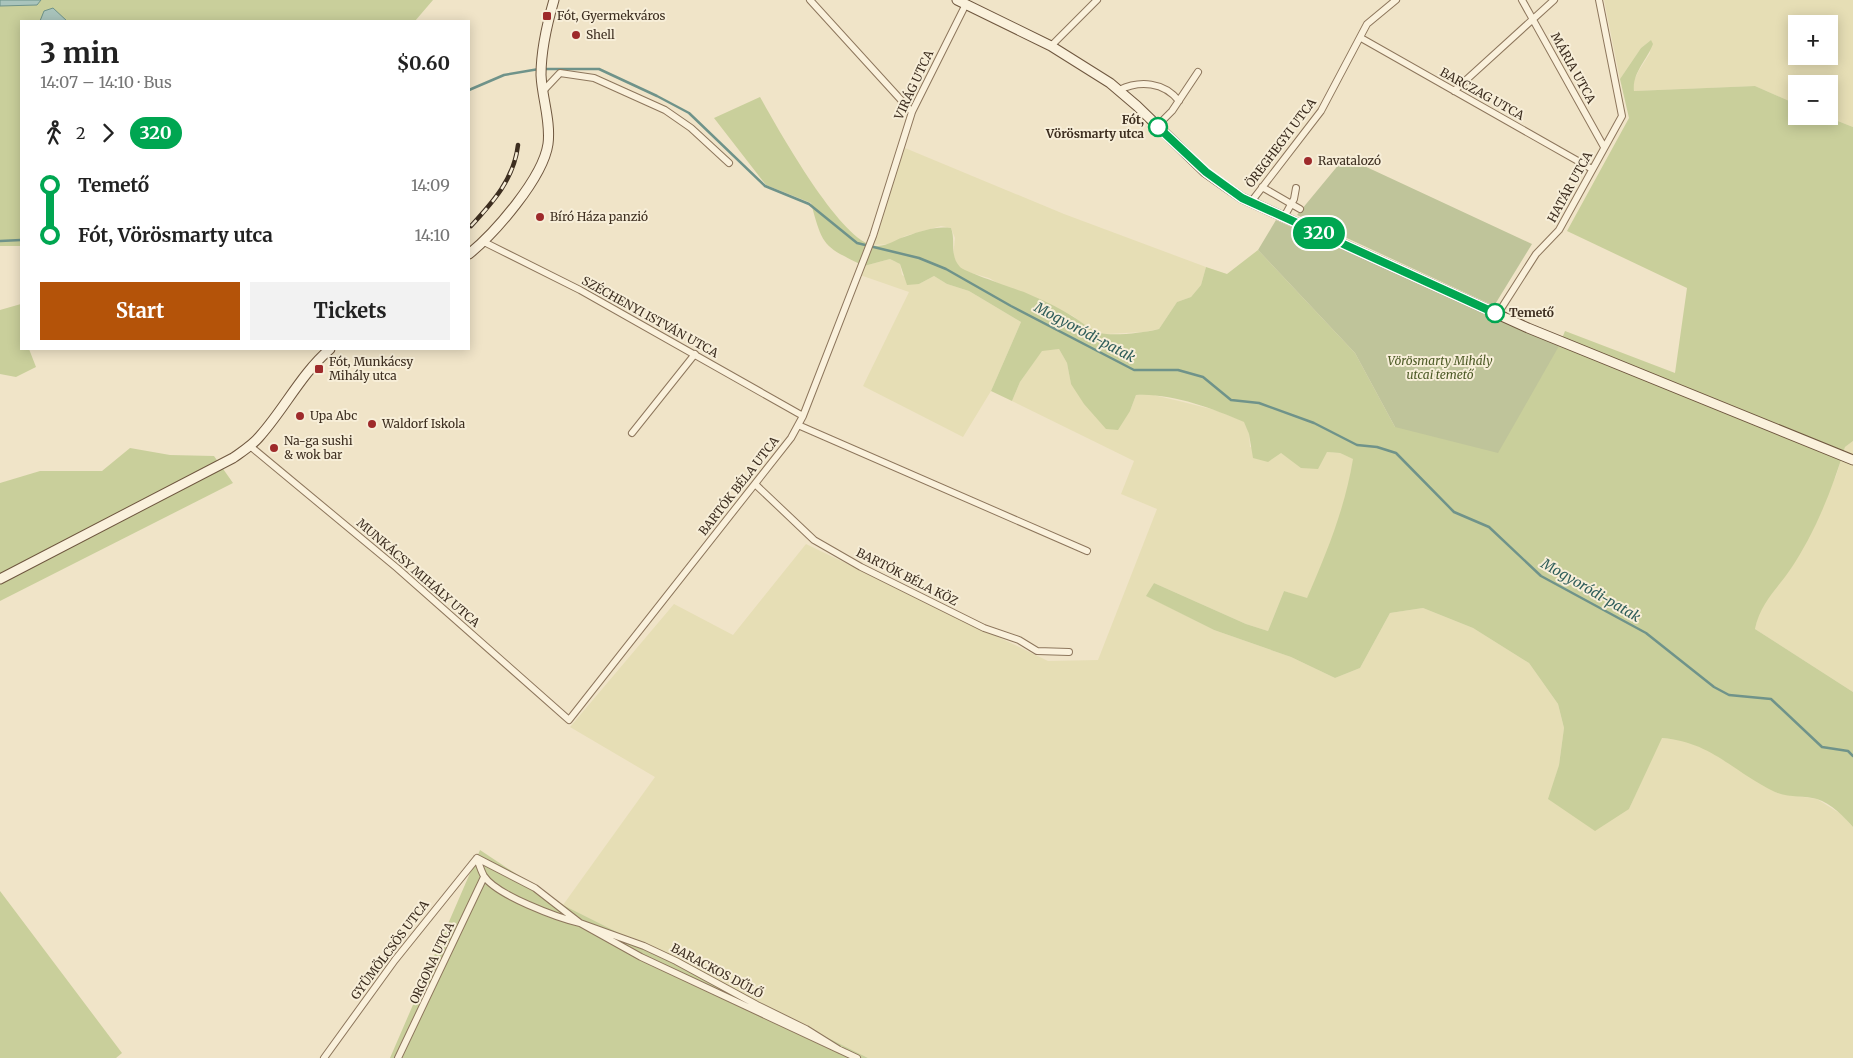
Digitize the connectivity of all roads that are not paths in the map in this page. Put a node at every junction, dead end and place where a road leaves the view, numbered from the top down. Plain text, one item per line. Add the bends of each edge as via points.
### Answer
1 (554, 0) edge
2 (810, 0) edge
3 (957, 0) edge
4 (1097, 0) edge
5 (1396, 0) edge
6 (1522, 0) edge
7 (1554, 0) edge
8 (1599, 0) edge
9 (966, 4) junction
10 (1532, 19) junction
11 (1361, 38) junction
12 (1051, 46) junction
13 (1198, 72) dead end
14 (1119, 90) junction
15 (1454, 90) junction
16 (543, 91) junction
17 (1179, 101) junction
18 (912, 112) junction
19 (1157, 126) junction
20 (1604, 147) junction
21 (729, 163) dead end
22 (1592, 169) junction
23 (1262, 187) junction
24 (1296, 188) dead end
25 (1251, 202) junction
26 (1291, 203) junction
27 (1300, 209) dead end
28 (1284, 217) junction
29 (873, 236) joint
30 (484, 242) junction
31 (470, 253) edge
32 (1497, 315) junction
33 (329, 350) edge
34 (695, 354) junction
35 (803, 416) junction
36 (798, 425) junction
37 (632, 433) dead end
38 (250, 446) junction
39 (1853, 460) edge
40 (755, 484) junction
41 (1087, 551) dead end
42 (0, 579) edge
43 (1069, 652) dead end
44 (570, 720) joint
45 (477, 858) junction
46 (484, 877) junction
47 (580, 923) junction
48 (838, 1049) junction
49 (324, 1058) edge
50 (398, 1058) edge
51 (857, 1058) edge

1 - 16 main road via 542,64
2 - 18 street
3 - 9 main road
4 - 12 street
5 - 11 street, ÖREGHEGYI UTCA via 1367,24
6 - 10 street, MÁRIA UTCA
7 - 10 street
8 - 20 street, HATÁR UTCA via 1622,116
9 - 12 main road
9 - 18 street, VIRÁG UTCA
10 - 15 street
10 - 20 street, MÁRIA UTCA
11 - 15 street, BARCZAG UTCA
11 - 23 street, ÖREGHEGYI UTCA via 1321,111
12 - 14 main road
13 - 17 street
14 - 17 street via 1132,83 1151,84 1165,88
14 - 19 main road
15 - 22 street, BARCZAG UTCA
16 - 21 street via 560,73 594,78 664,110 691,128
16 - 30 main road via 548,137 543,161 536,176
17 - 19 street
18 - 29 street, VIRÁG UTCA
19 - 25 main road via 1220,184
20 - 22 street, HATÁR UTCA
22 - 32 street, HATÁR UTCA via 1559,230 1536,254
23 - 25 street, ÖREGHEGYI UTCA
23 - 26 street
24 - 26 street
25 - 28 main road
26 - 27 street
26 - 28 street
28 - 32 main road
29 - 35 street, BARTÓK BÉLA UTCA
30 - 31 main road
30 - 34 street, SZÉCHENYI ISTVÁN UTCA via 580,290
32 - 39 main road
33 - 38 main road via 301,379
34 - 35 street, SZÉCHENYI ISTVÁN UTCA
34 - 37 street
35 - 36 street, BARTÓK BÉLA UTCA
36 - 40 street, BARTÓK BÉLA UTCA
36 - 41 street
38 - 42 main road via 233,458
38 - 44 street, MUNKÁCSY MIHÁLY UTCA via 375,549
40 - 43 street, BARTÓK BÉLA KÖZ via 814,540 861,567 1037,651
40 - 44 street, BARTÓK BÉLA UTCA
45 - 46 street
45 - 47 street, BARACKOS DŰLŐ via 535,888
45 - 49 street, GYÜMÖLCSÖS UTCA via 395,960
46 - 47 street, BARACKOS DŰLŐ via 525,904
46 - 50 street, ORGONA UTCA
47 - 48 street, BARACKOS DŰLŐ via 642,957
47 - 48 street, BARACKOS DŰLŐ via 676,961
48 - 51 street, BARACKOS DŰLŐ

